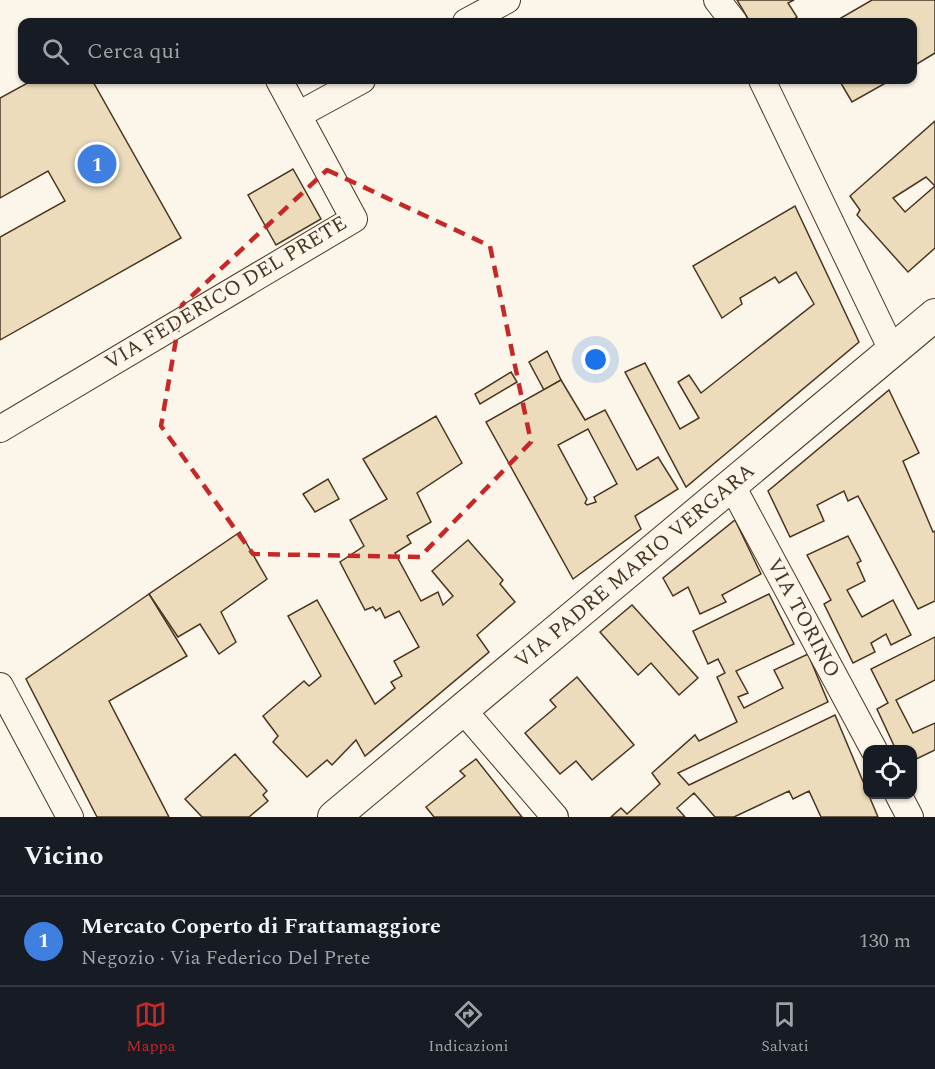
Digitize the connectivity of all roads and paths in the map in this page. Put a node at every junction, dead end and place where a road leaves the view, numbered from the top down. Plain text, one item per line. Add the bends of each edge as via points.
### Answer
1 (507, 0) edge
2 (717, 0) edge
3 (473, 18) edge
4 (731, 18) edge
5 (281, 84) edge
6 (355, 84) edge
7 (764, 84) edge
8 (298, 115) junction
9 (935, 315) edge
10 (892, 350) junction
11 (0, 429) edge
12 (732, 486) junction
13 (0, 686) edge
14 (463, 710) junction
15 (871, 745) edge
16 (900, 799) edge
17 (70, 817) edge
18 (334, 817) edge
19 (555, 817) edge
20 (910, 817) edge

1 - 3 street
2 - 4 street
5 - 8 street
6 - 8 street
7 - 10 street
8 - 11 street, VIA FEDERICO DEL PRETE via 354,219
9 - 10 street, VIA PADRE MARIO VERGARA
10 - 12 street, VIA PADRE MARIO VERGARA
12 - 14 street, VIA PADRE MARIO VERGARA
12 - 15 street, VIA TORINO
13 - 17 street
14 - 18 street, VIA PADRE MARIO VERGARA
14 - 19 street
16 - 20 street

